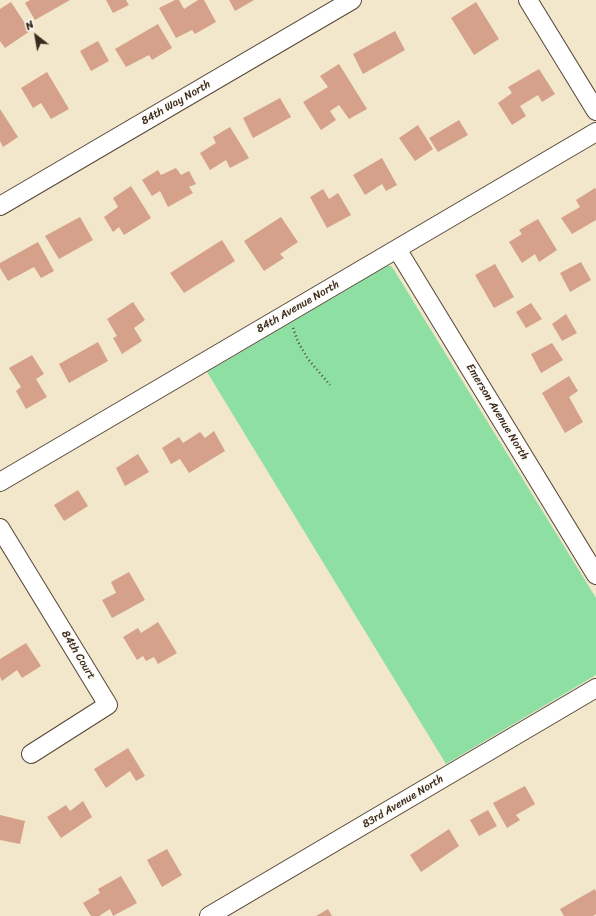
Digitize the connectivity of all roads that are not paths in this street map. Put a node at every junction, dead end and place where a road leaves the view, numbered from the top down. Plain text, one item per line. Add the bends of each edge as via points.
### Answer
1 (352, 0) edge
2 (528, 0) edge
3 (596, 111) edge
4 (596, 132) edge
5 (0, 206) edge
6 (397, 249) junction
7 (0, 482) edge
8 (0, 528) edge
9 (596, 574) edge
10 (596, 688) edge
11 (31, 754) dead end
12 (209, 916) edge

1 - 5 street, 84th Way North
2 - 3 street
4 - 6 street, 84th Avenue North
6 - 7 street, 84th Avenue North
6 - 9 street, Emerson Avenue North
8 - 11 street, 84th Court via 108,705
10 - 12 street, 83rd Avenue North

